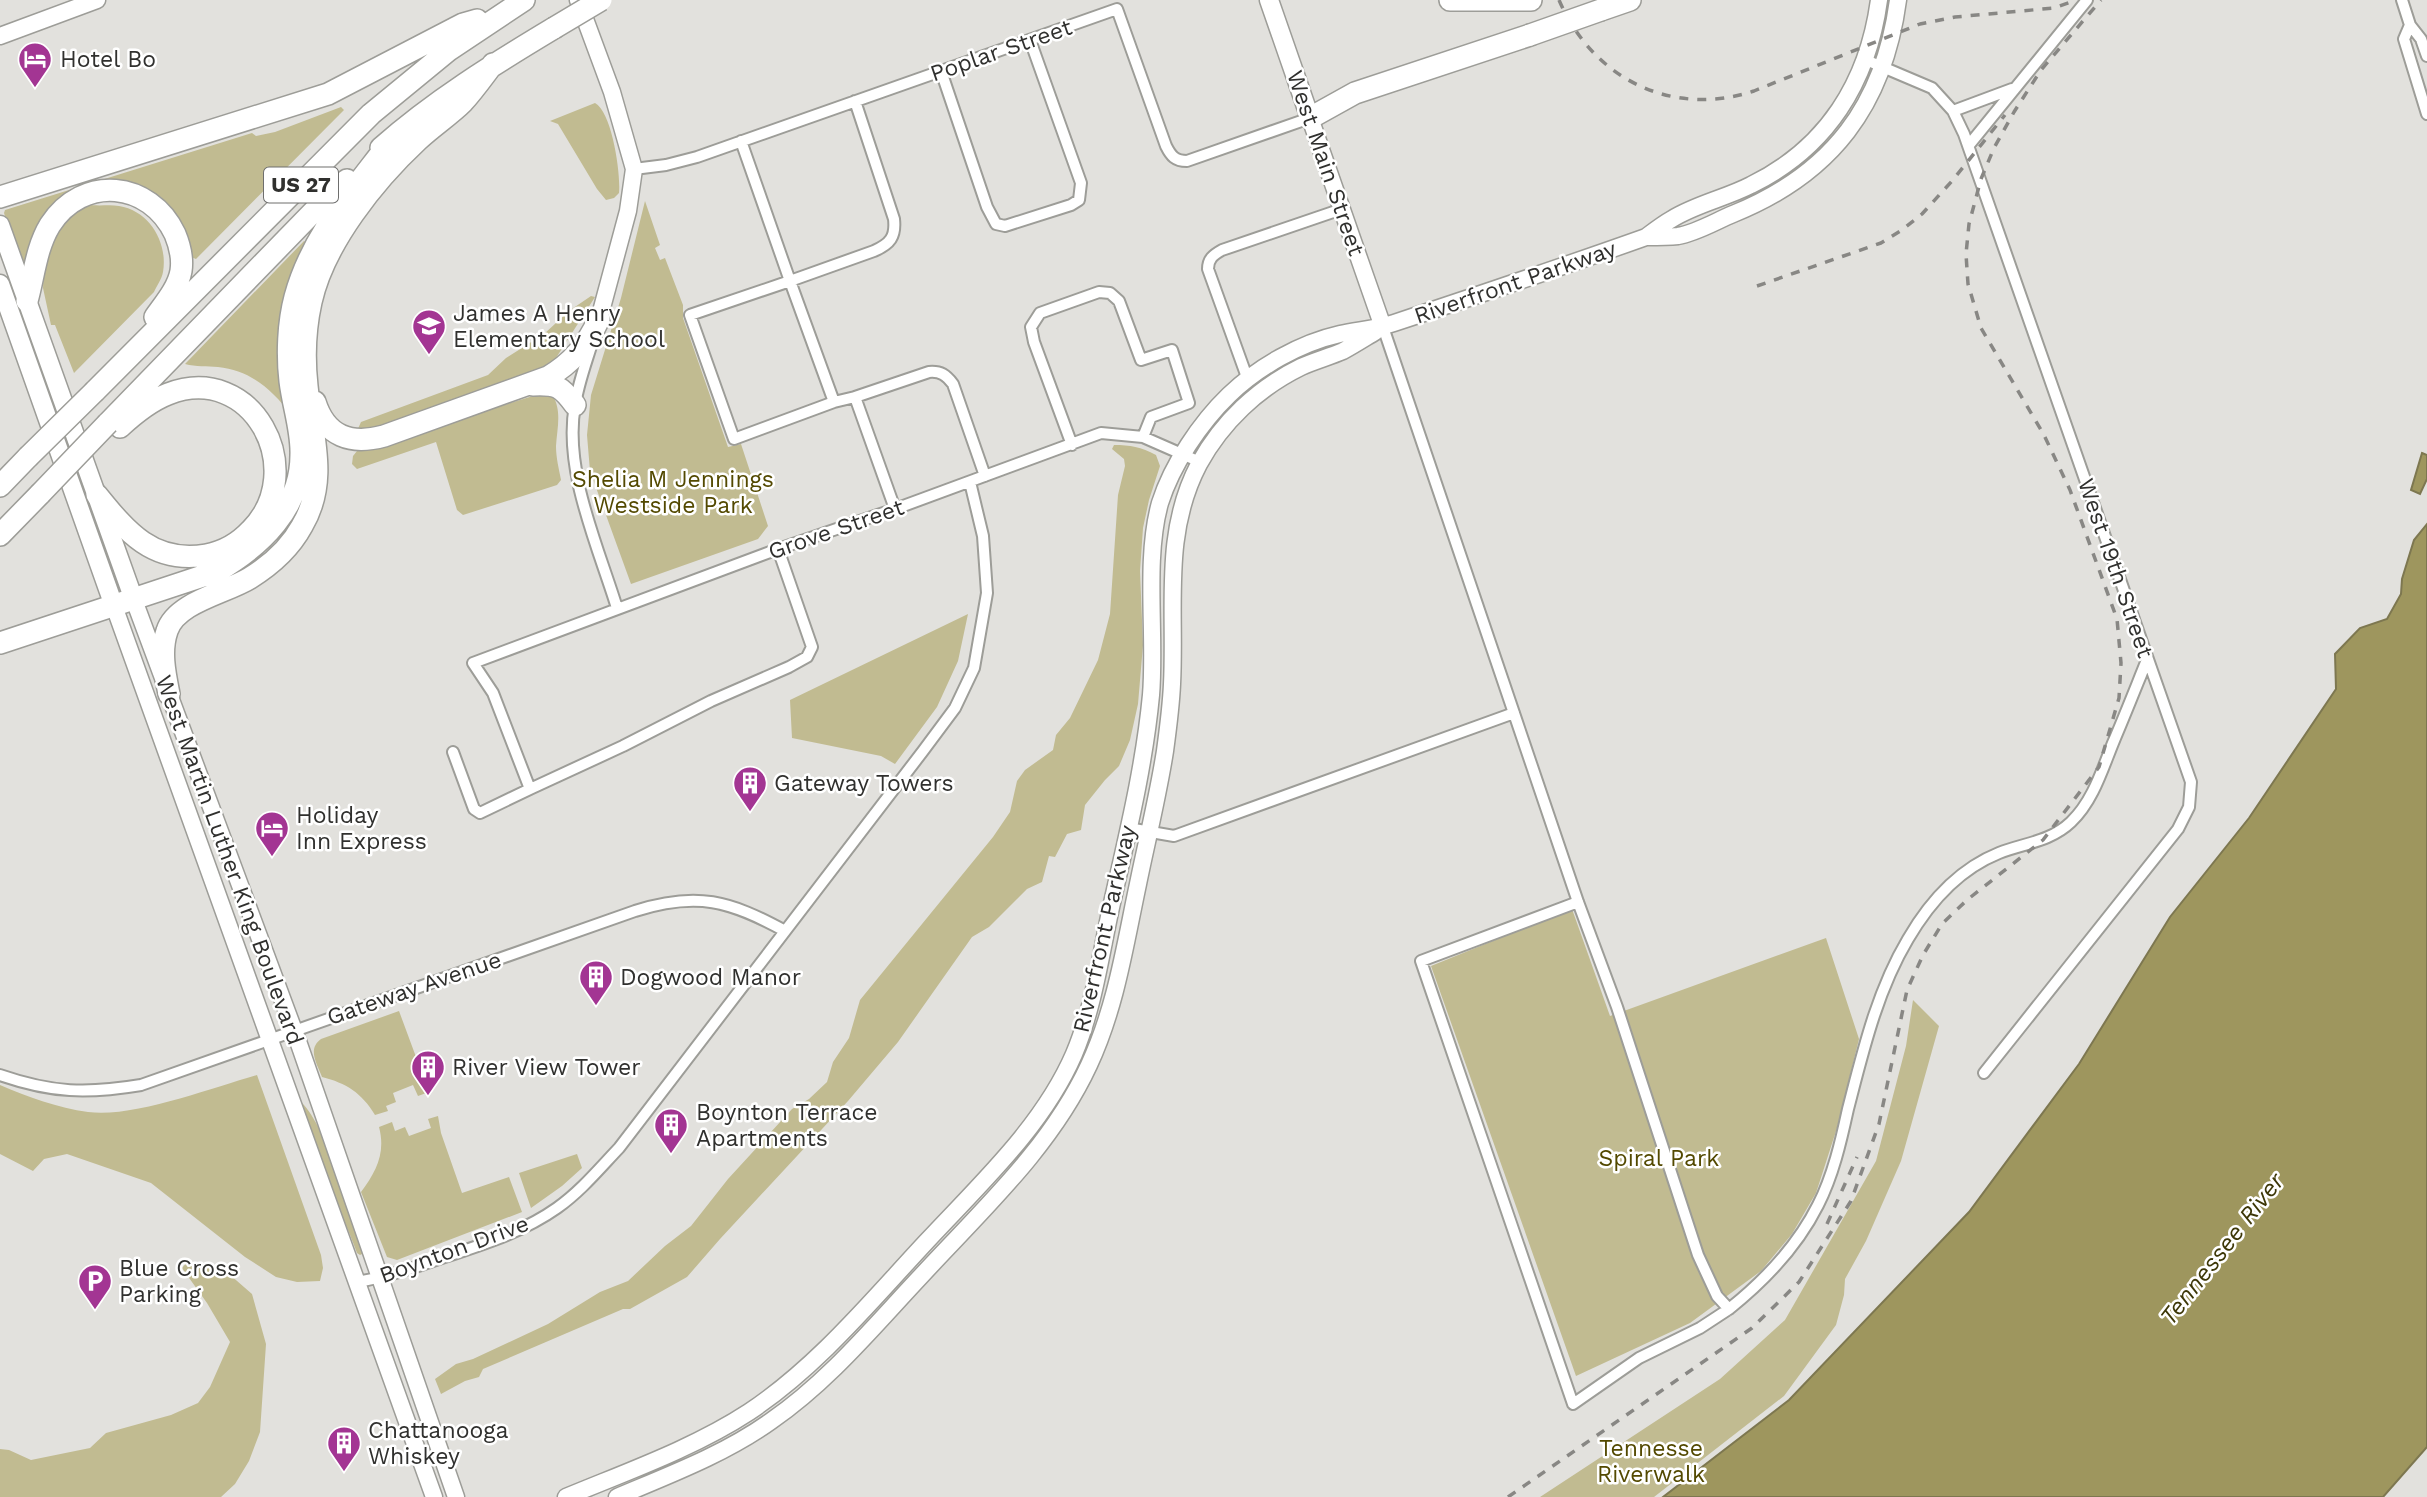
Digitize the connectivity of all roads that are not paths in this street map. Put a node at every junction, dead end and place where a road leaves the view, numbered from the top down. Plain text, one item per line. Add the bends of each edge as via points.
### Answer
1 (97, 0) edge
2 (524, 0) edge
3 (578, 0) edge
4 (601, 0) edge
5 (1269, 0) edge
6 (1450, 0) edge
7 (1531, 0) edge
8 (1630, 0) edge
9 (1879, 0) edge
10 (1898, 0) edge
11 (2087, 0) edge
12 (2402, 0) edge
13 (1525, 1) edge
14 (74, 4) edge
15 (503, 12) junction
16 (2410, 25) junction
17 (0, 36) edge
18 (1030, 40) junction
19 (2427, 56) edge
20 (1866, 60) junction
21 (493, 65) junction
22 (1884, 68) junction
23 (941, 71) junction
24 (2015, 89) junction
25 (855, 102) junction
26 (1953, 111) junction
27 (2427, 114) edge
28 (1310, 118) junction
29 (392, 139) junction
30 (741, 141) junction
31 (1969, 145) junction
32 (634, 169) junction
33 (0, 197) edge
34 (1342, 209) junction
35 (0, 225) edge
36 (1646, 237) junction
37 (790, 281) junction
38 (0, 284) edge
39 (27, 302) junction
40 (599, 319) junction
41 (1384, 327) junction
42 (306, 341) junction
43 (1248, 380) junction
44 (528, 385) junction
45 (95, 391) junction
46 (855, 397) junction
47 (834, 402) junction
48 (575, 405) junction
49 (108, 431) junction
50 (1143, 437) junction
51 (1072, 444) junction
52 (1184, 455) junction
53 (1200, 462) junction
54 (985, 476) junction
55 (970, 482) junction
56 (0, 486) edge
57 (96, 495) junction
58 (895, 509) junction
59 (0, 535) edge
60 (778, 549) junction
61 (124, 603) junction
62 (617, 608) junction
63 (0, 643) edge
64 (2147, 660) junction
65 (169, 694) junction
66 (1514, 713) junction
67 (453, 752) dead end
68 (530, 789) junction
69 (1128, 828) junction
70 (1149, 831) junction
71 (1578, 902) junction
72 (785, 931) junction
73 (294, 1031) junction
74 (269, 1039) junction
75 (1984, 1073) dead end
76 (0, 1075) edge
77 (380, 1278) junction
78 (357, 1282) junction
79 (1729, 1309) junction
80 (737, 1420) junction
81 (745, 1436) junction
82 (434, 1497) edge
83 (456, 1497) edge
84 (566, 1497) edge
85 (617, 1497) edge

1 - 14 main road
2 - 15 highway, US 27
3 - 32 main road
4 - 21 highway, US 27, bridge
5 - 28 main road, West Main Street
6 - 13 highway
7 - 13 highway
8 - 28 highway, bridge via 1355,93
9 - 20 main road, Riverfront Parkway
10 - 22 main road, Riverfront Parkway
11 - 24 street
12 - 16 street
14 - 17 main road
15 - 33 highway via 463,24 328,94
15 - 45 highway, US 27 via 370,114
16 - 19 street
16 - 27 street via 2404,39
18 - 23 street, Poplar Street
18 - 23 street via 1081,183 1079,200 1071,205 1005,226 996,224
18 - 28 street, Poplar Street via 1117,9 1166,146 1179,161
20 - 22 street, West 19th Street
20 - 36 main road, Riverfront Parkway via 1834,118 1795,157 1748,187 1673,218
21 - 29 highway, US 27
21 - 42 highway via 462,103 390,168 346,227 315,288
22 - 26 street, West 19th Street via 1932,88
22 - 36 main road, Riverfront Parkway via 1849,130 1792,184 1680,236
23 - 25 street, Poplar Street
24 - 26 street
24 - 31 street
25 - 30 street, Poplar Street
25 - 37 street via 894,219 892,240
26 - 31 street, West 19th Street
28 - 34 main road, West Main Street
29 - 49 highway, US 27 via 314,211
29 - 61 highway via 326,226 295,299 290,380 302,455 286,508 260,543 233,562
30 - 32 street, Poplar Street via 666,165
30 - 37 street
31 - 64 street, West 19th Street
32 - 40 main road via 628,211
34 - 41 main road, West Main Street
34 - 43 street via 1222,250 1208,261
35 - 39 main road, West Martin Luther King Boulevard
36 - 41 main road, Riverfront Parkway
37 - 47 street
37 - 47 street via 690,315 734,439
38 - 61 main road, West Martin Luther King Boulevard
39 - 45 highway via 43,238 56,217 76,200 102,191 124,191 144,198 162,213 179,244 179,277 155,318
39 - 57 main road, West Martin Luther King Boulevard
40 - 44 highway via 585,345 567,364
40 - 48 street
41 - 43 main road, Riverfront Parkway via 1338,334 1298,349
41 - 53 main road, Riverfront Parkway via 1276,381 1222,428
41 - 66 street
42 - 44 highway via 320,415 337,434 356,440 384,436
42 - 65 highway via 307,388 318,463 313,503 297,535 273,562 174,617 164,650
43 - 52 main road, Riverfront Parkway via 1206,420
44 - 48 highway via 551,384 564,390
45 - 56 highway, US 27, bridge
46 - 47 street
46 - 54 street via 938,371 953,384
46 - 58 street
48 - 62 street via 576,475
49 - 57 highway via 169,394 206,388 225,393 245,405 267,434 276,466 272,497 257,525 234,545 193,557 167,554 143,544
49 - 59 highway, US 27, bridge
50 - 51 street, Grove Street via 1101,433
50 - 51 street via 1150,417 1189,403 1172,351 1141,360 1119,301 1110,293 1099,292 1040,313 1031,327
50 - 52 street, Grove Street
51 - 54 street, Grove Street
52 - 53 street, Grove Street
52 - 69 main road, Riverfront Parkway via 1160,505 1154,540 1151,694 1142,768
53 - 70 main road, Riverfront Parkway via 1176,524 1172,686
54 - 55 street, Grove Street
55 - 58 street, Grove Street
55 - 72 street, Boynton Drive via 983,536 987,593 975,668 955,708
57 - 61 main road, West Martin Luther King Boulevard
58 - 60 street, Grove Street
60 - 62 street, Grove Street
60 - 68 street via 811,647 807,657
61 - 63 highway
61 - 65 main road, West Martin Luther King Boulevard
61 - 74 main road, West Martin Luther King Boulevard
62 - 68 street, Grove Street via 473,663 493,693
64 - 75 street, West 19th Street via 2191,782 2189,807 2178,829
64 - 79 street via 2096,784 2071,822 2052,836 1973,866 1947,887 1908,939 1870,1027 1839,1149 1819,1204 1770,1273
65 - 73 main road, West Martin Luther King Boulevard
66 - 70 street via 1174,836
66 - 71 street
67 - 68 street via 474,809 480,813
69 - 70 street
69 - 80 main road, Riverfront Parkway via 1088,1012 1073,1055 1052,1094 993,1169 838,1336 775,1394
70 - 81 main road, Riverfront Parkway via 1116,989 1089,1065 1068,1105 1013,1177 840,1362 806,1395
71 - 79 street via 1699,1255 1717,1296
71 - 79 street via 1421,961 1573,1404 1639,1359
72 - 73 street, Gateway Avenue via 720,902 670,902
72 - 77 street, Boynton Drive via 619,1148 587,1183 526,1227
73 - 74 street, Gateway Avenue
73 - 77 main road, West Martin Luther King Boulevard
74 - 76 street, Gateway Avenue via 141,1085 103,1091 30,1086
74 - 78 main road, West Martin Luther King Boulevard
77 - 78 street, Boynton Drive
77 - 83 main road, West Martin Luther King Boulevard
78 - 82 main road, West Martin Luther King Boulevard
80 - 81 street
80 - 84 main road, Riverfront Parkway
81 - 85 main road, Riverfront Parkway

